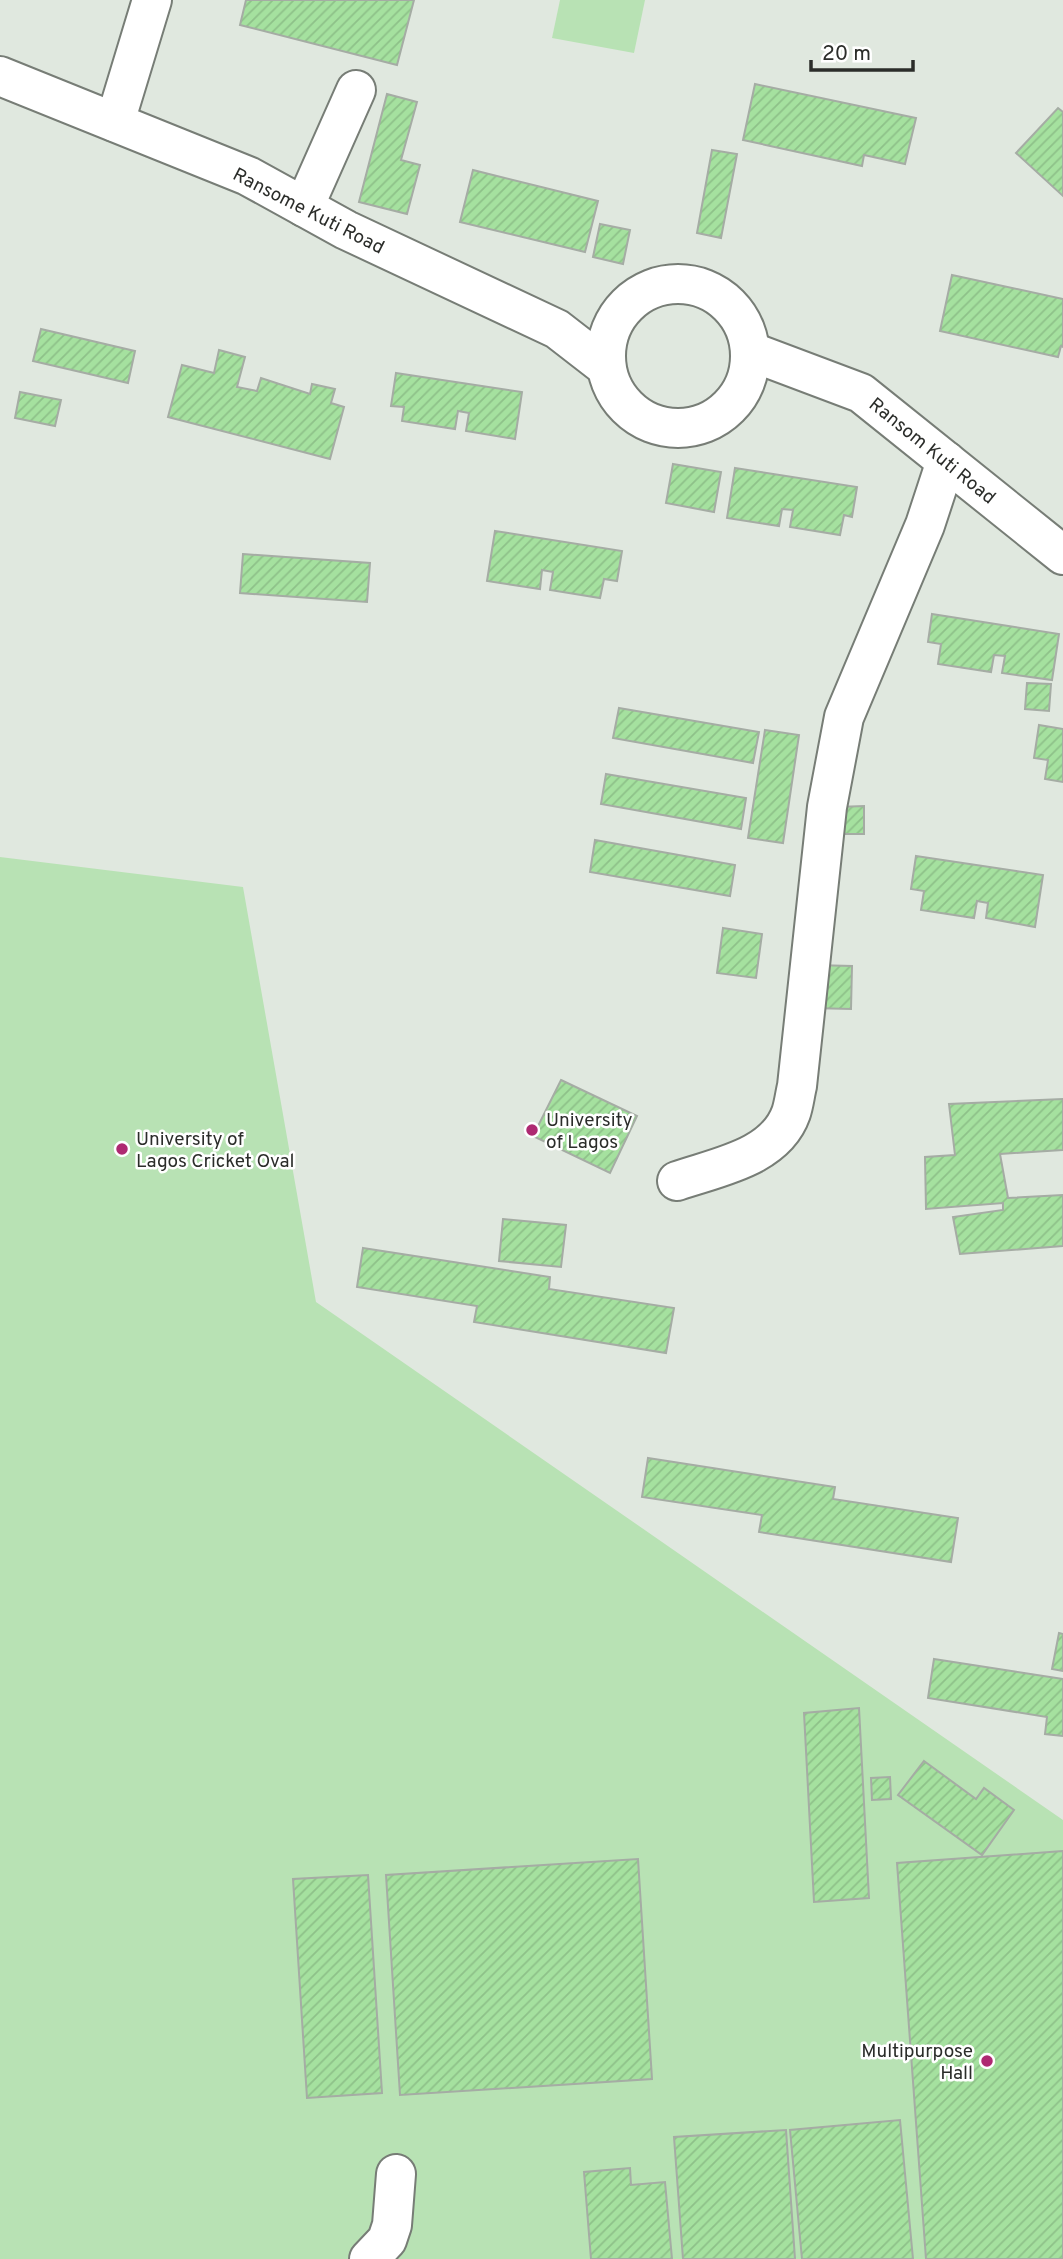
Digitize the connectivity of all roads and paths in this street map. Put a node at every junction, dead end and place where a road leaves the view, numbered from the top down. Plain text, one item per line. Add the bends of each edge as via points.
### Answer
1 (152, 0) edge
2 (0, 76) edge
3 (356, 90) dead end
4 (115, 122) junction
5 (304, 207) junction
6 (752, 352) junction
7 (606, 367) junction
8 (946, 461) junction
9 (1063, 555) edge
10 (677, 1181) dead end
11 (396, 2174) dead end
12 (369, 2259) edge

1 - 4 street
2 - 4 street, Ransome Kuti Road
3 - 5 street
4 - 5 street, Ransome Kuti Road via 248,176
5 - 7 street, Ransome Kuti Road via 557,329
6 - 7 street via 748,377 737,400 700,425 675,429 650,423 622,403
6 - 7 street via 746,327 732,306 712,290 675,282 650,288 629,301 609,331
6 - 8 street, Ransom Kuti Road via 861,393
8 - 9 street, Ransom Kuti Road
8 - 10 street via 925,525 844,717 827,807 791,1114 778,1135 754,1154
11 - 12 street via 392,2225 387,2240

